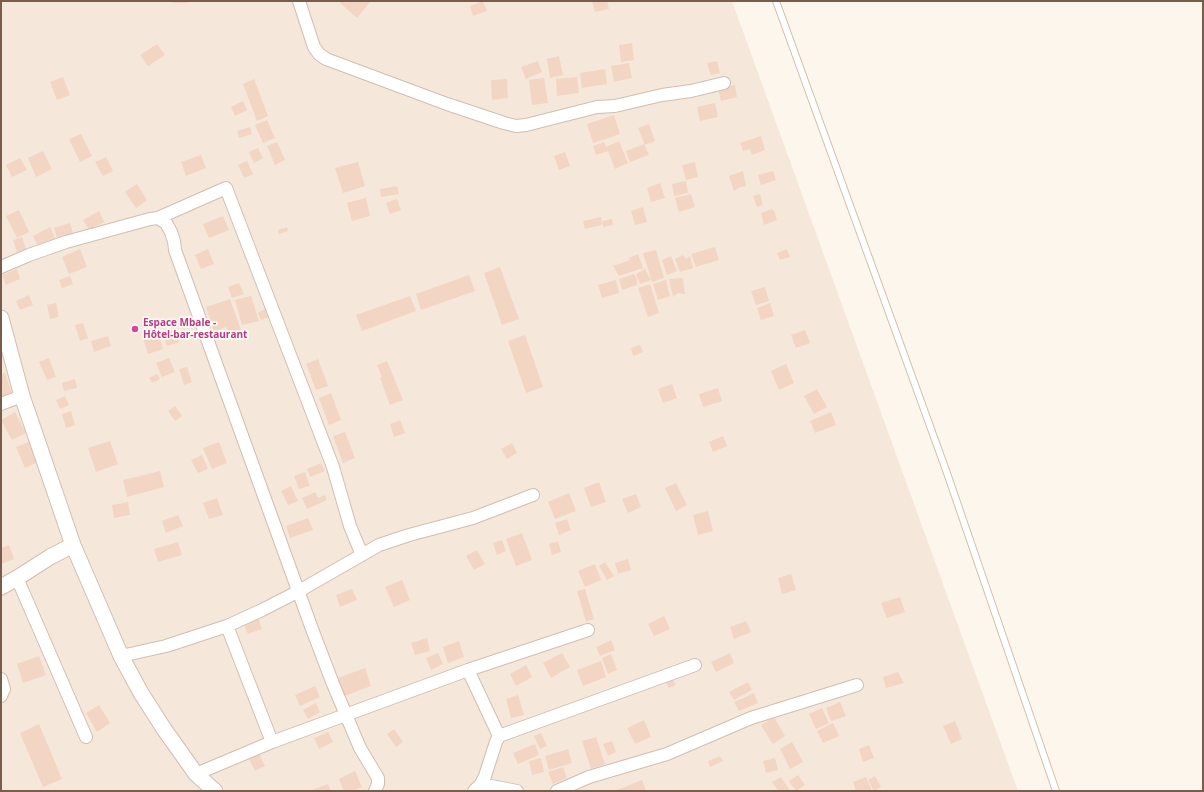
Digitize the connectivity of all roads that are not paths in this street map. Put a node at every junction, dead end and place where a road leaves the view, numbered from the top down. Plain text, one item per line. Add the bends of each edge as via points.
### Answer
1 (299, 1) edge
2 (776, 1) edge
3 (724, 82) dead end
4 (158, 218) junction
5 (1, 267) edge
6 (1, 318) edge
7 (22, 396) junction
8 (1, 404) edge
9 (533, 495) dead end
10 (73, 545) junction
11 (362, 555) junction
12 (17, 578) junction
13 (1, 587) edge
14 (299, 591) junction
15 (227, 626) junction
16 (588, 630) dead end
17 (121, 656) junction
18 (695, 665) dead end
19 (468, 670) junction
20 (1, 679) edge
21 (857, 685) dead end
22 (1, 696) edge
23 (346, 715) junction
24 (499, 736) junction
25 (86, 737) dead end
26 (272, 742) junction
27 (196, 774) junction
28 (478, 788) edge
29 (215, 791) edge
30 (375, 791) edge
31 (517, 791) edge
32 (557, 791) edge
33 (1056, 791) edge

1 - 3 street via 314,47 326,60 516,126 526,126 597,107 615,106
2 - 33 lane via 947,473
4 - 5 street via 66,242
4 - 11 street via 226,188 334,467 350,526
4 - 14 street via 166,223 171,232 175,250
6 - 7 street
7 - 8 street
7 - 10 street
9 - 11 street via 473,518 379,545
10 - 12 street via 50,556
10 - 17 street
11 - 14 street
12 - 13 street
12 - 25 street
14 - 15 street
14 - 23 street
15 - 17 street via 166,646
15 - 26 street
16 - 19 street
17 - 27 street via 164,729
18 - 24 street
19 - 23 street
19 - 24 street
20 - 22 street via 4,689
21 - 32 street via 751,718 667,754 589,777
23 - 26 street
23 - 30 street via 360,748 378,778
24 - 28 street
26 - 27 street
27 - 29 street
28 - 31 street

